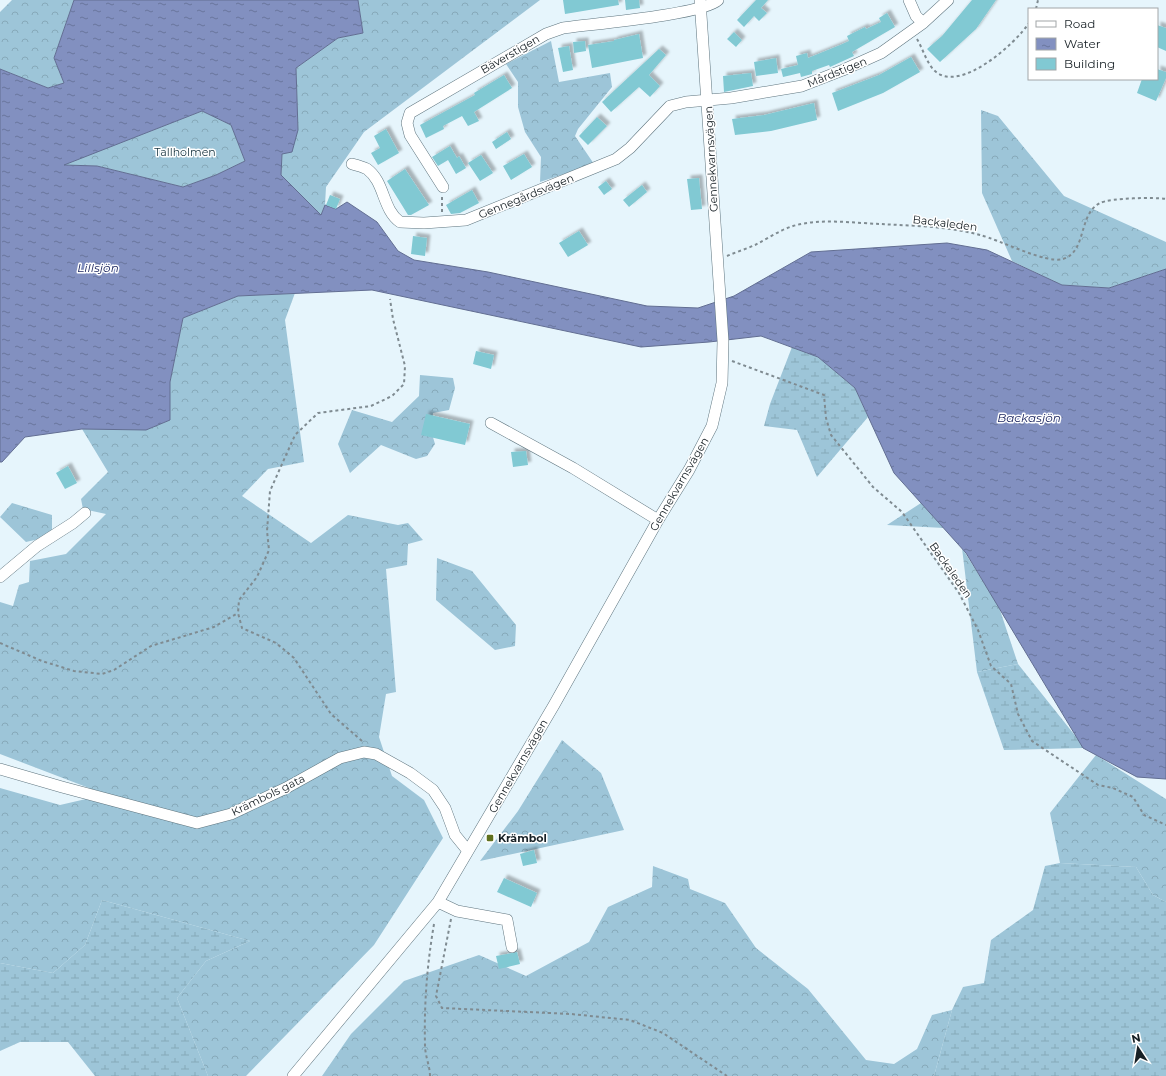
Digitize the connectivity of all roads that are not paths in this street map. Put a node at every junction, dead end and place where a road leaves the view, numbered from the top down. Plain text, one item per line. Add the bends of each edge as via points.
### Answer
1 (718, 0) edge
2 (909, 0) edge
3 (948, 0) edge
4 (701, 4) edge
5 (923, 23) junction
6 (707, 99) junction
7 (352, 164) dead end
8 (443, 187) road end
9 (491, 423) dead end
10 (84, 512) dead end
11 (658, 520) junction
12 (0, 578) edge
13 (0, 769) edge
14 (468, 851) junction
15 (438, 902) junction
16 (512, 947) dead end
17 (293, 1076) edge

1 - 4 street via 710,6
2 - 5 street via 916,16
3 - 5 street, Mårdstigen
4 - 6 street, Gennekvarnsvägen
4 - 8 street, Bäverstigen via 684,12 563,28 532,41 410,113 407,122 410,135
5 - 6 street, Mårdstigen via 881,53 802,86 731,98
6 - 7 street, Gennegårdsvägen via 670,106 616,159 466,220 400,222 389,211 375,179 366,169
6 - 11 street, Gennekvarnsvägen via 723,341 722,383 712,426
9 - 11 street via 573,468
10 - 12 street via 37,546
11 - 14 street, Gennekvarnsvägen
13 - 14 street, Krämbols gata via 197,823 231,814 286,788 340,758 364,752 371,753 410,773 433,790 445,808 455,835
14 - 15 street, Gennekvarnsvägen
15 - 16 street via 451,908 507,920
15 - 17 street, Gennekvarnsvägen

